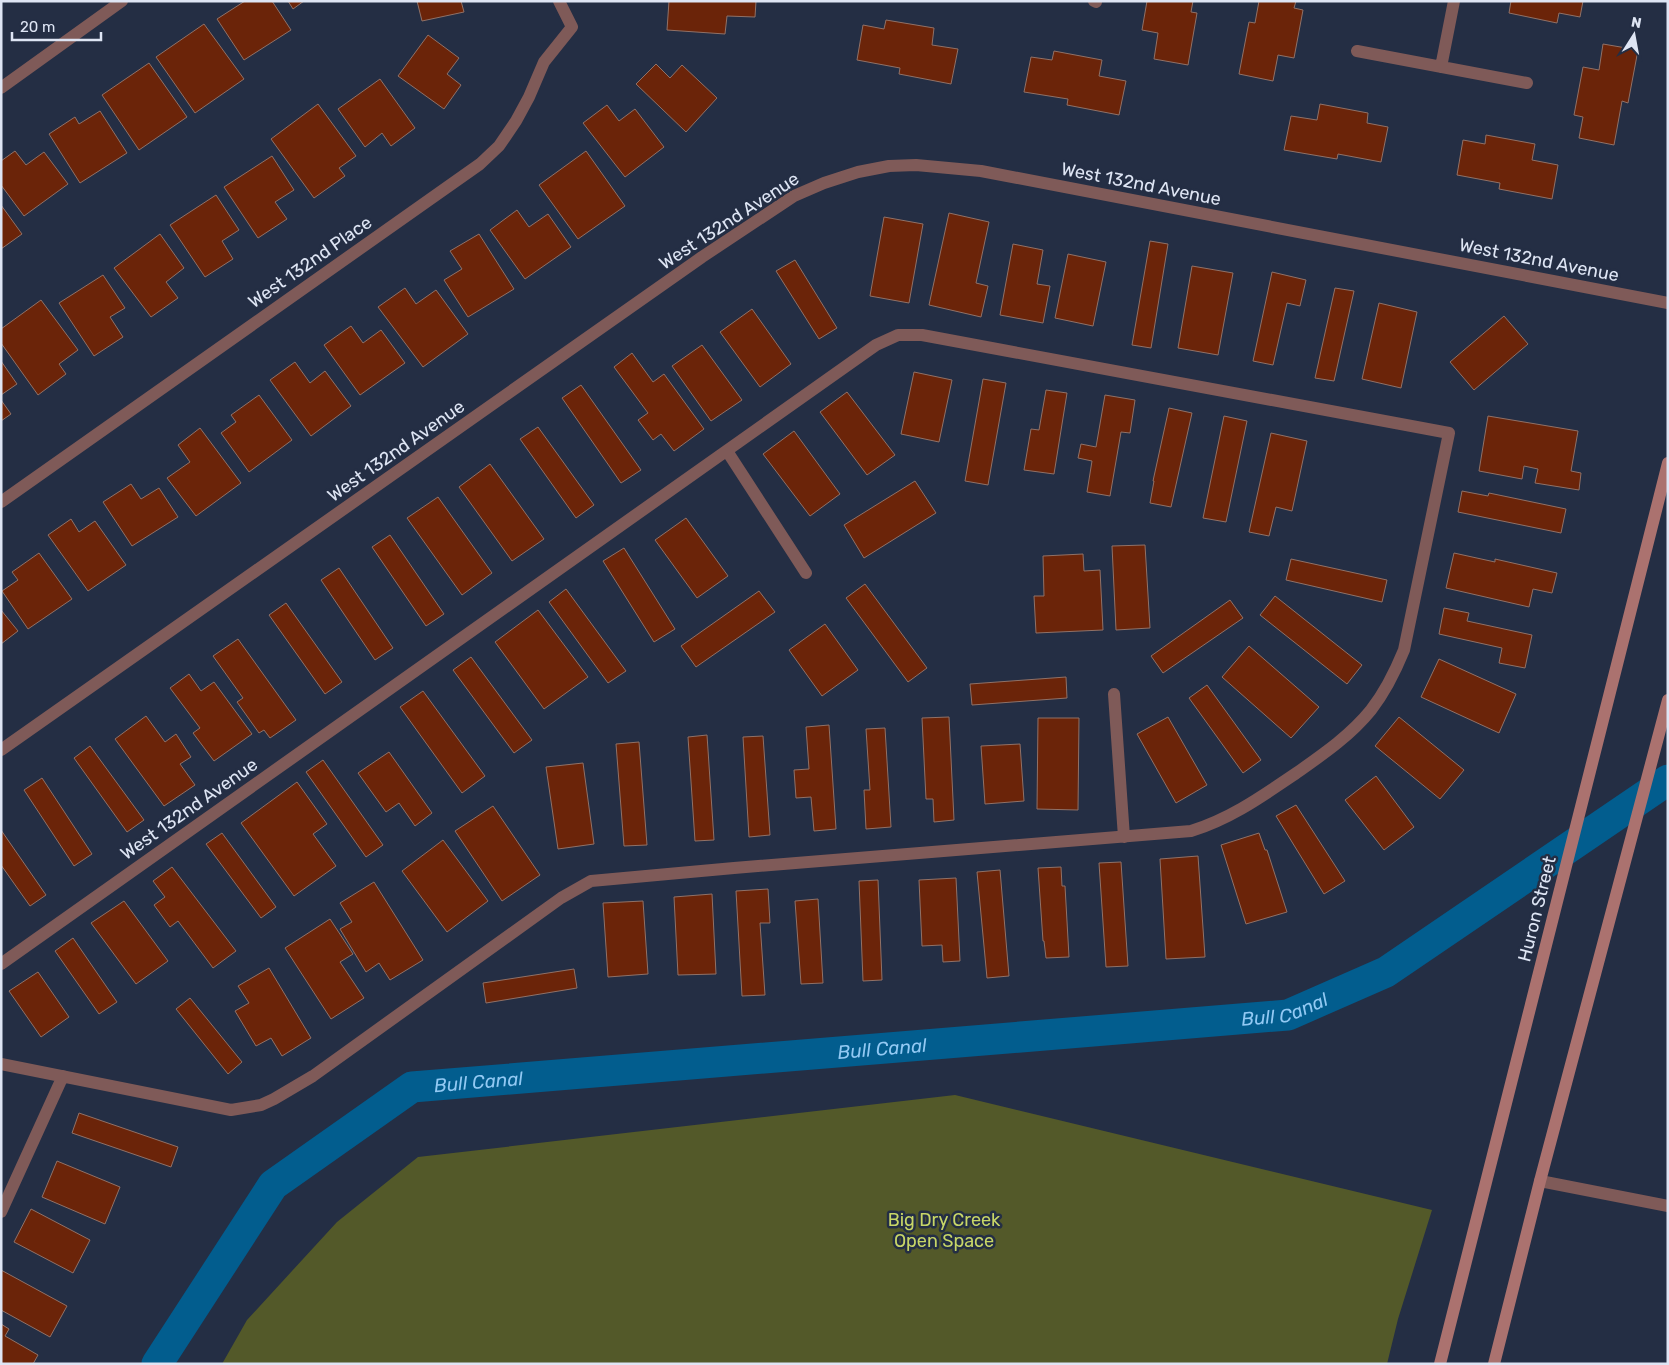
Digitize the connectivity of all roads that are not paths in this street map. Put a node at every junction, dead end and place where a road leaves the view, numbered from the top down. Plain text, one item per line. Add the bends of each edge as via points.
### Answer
1 (122, 1) edge
2 (559, 1) edge
3 (1454, 1) edge
4 (1357, 52) dead end
5 (1441, 67) junction
6 (1526, 83) dead end
7 (1, 88) edge
8 (1668, 303) edge
9 (727, 451) junction
10 (1668, 463) edge
11 (1, 502) edge
12 (806, 573) dead end
13 (1114, 694) dead end
14 (1668, 700) edge
15 (1, 750) edge
16 (1124, 836) junction
17 (1, 964) edge
18 (1, 1064) edge
19 (63, 1076) junction
20 (1540, 1181) junction
21 (1668, 1206) edge
22 (1, 1212) edge
23 (1440, 1364) edge
24 (1494, 1364) edge

1 - 7 street
2 - 11 street, West 132nd Place via 572,27 544,62 516,121 499,146 480,164
3 - 5 street
4 - 5 street
5 - 6 street
8 - 15 street, West 132nd Avenue via 981,171 916,165 858,172 794,196 702,257
9 - 12 street
9 - 16 street, West 132nd Avenue via 876,345 898,335 922,335 1448,433 1404,650 1393,677 1370,711 1323,754 1246,808 1192,831
9 - 17 street, West 132nd Avenue
10 - 23 main road, Huron Street
13 - 16 street
14 - 20 main road
16 - 19 street via 591,881 561,898 313,1076 261,1105 231,1110
18 - 19 street
19 - 22 street
20 - 21 street
20 - 24 main road

